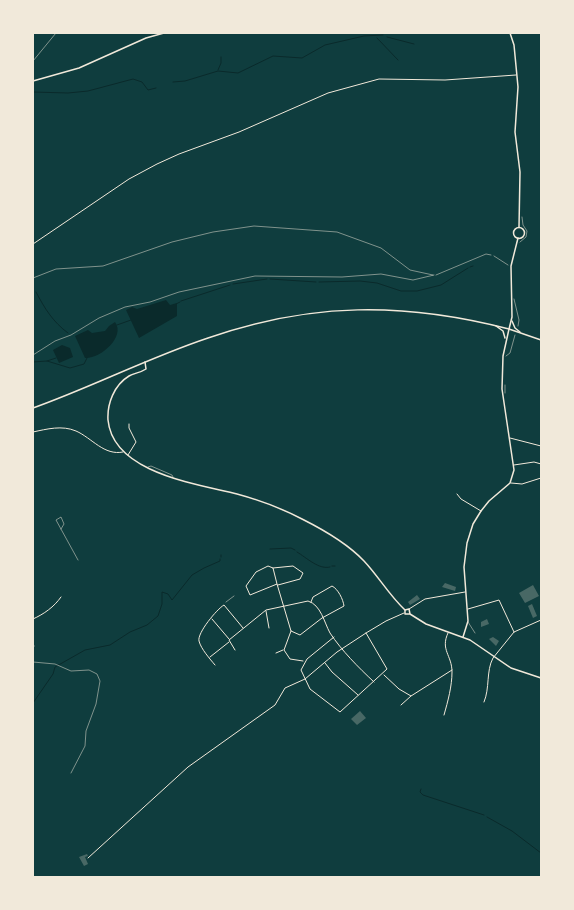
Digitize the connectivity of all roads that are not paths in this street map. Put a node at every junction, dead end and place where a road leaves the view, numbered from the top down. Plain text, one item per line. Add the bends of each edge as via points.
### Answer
1 (164, 33) edge
2 (510, 33) edge
3 (517, 75) junction
4 (33, 81) edge
5 (519, 227) junction
6 (518, 238) junction
7 (33, 244) edge
8 (491, 255) road end
9 (436, 275) road end
10 (512, 320) junction
11 (494, 325) junction
12 (509, 329) junction
13 (522, 333) junction
14 (541, 340) edge
15 (505, 342) junction
16 (145, 362) junction
17 (33, 408) edge
18 (129, 424) dead end
19 (33, 432) edge
20 (509, 438) junction
21 (541, 446) edge
22 (124, 452) junction
23 (128, 455) junction
24 (541, 464) edge
25 (514, 465) junction
26 (541, 478) edge
27 (510, 483) junction
28 (457, 494) dead end
29 (481, 511) junction
30 (273, 568) junction
31 (277, 584) junction
32 (465, 592) junction
33 (61, 597) dead end
34 (311, 602) junction
35 (284, 606) junction
36 (410, 609) junction
37 (467, 609) junction
38 (266, 610) junction
39 (405, 610) junction
40 (404, 613) junction
41 (410, 614) junction
42 (211, 618) junction
43 (322, 618) junction
44 (33, 619) edge
45 (541, 620) edge
46 (468, 621) junction
47 (243, 628) junction
48 (270, 628) dead end
49 (291, 631) junction
50 (514, 632) junction
51 (366, 633) junction
52 (448, 633) junction
53 (475, 633) dead end
54 (334, 637) junction
55 (463, 637) junction
56 (229, 640) junction
57 (229, 642) junction
58 (342, 649) junction
59 (235, 650) dead end
60 (284, 650) junction
61 (276, 653) dead end
62 (495, 656) junction
63 (210, 657) junction
64 (305, 661) junction
65 (324, 663) junction
66 (215, 665) dead end
67 (452, 670) junction
68 (383, 674) junction
69 (541, 678) edge
70 (305, 679) junction
71 (374, 682) junction
72 (358, 696) junction
73 (411, 696) junction
74 (484, 702) dead end
75 (401, 704) dead end
76 (444, 714) dead end
77 (88, 858) dead end

1 - 4 street via 79,68
2 - 3 street
3 - 5 street via 515,132 520,172
3 - 7 street via 445,80 379,79 328,93 157,164 129,179
5 - 6 street via 513,232
5 - 6 street via 524,232 522,237
6 - 10 street via 511,266
8 - 9 lane via 486,254
10 - 12 street
10 - 13 street via 515,328
11 - 12 street
11 - 15 street via 503,331 506,336
11 - 16 street via 444,314 406,310 324,312 286,317 244,327
12 - 13 street
12 - 15 street
13 - 14 street
15 - 20 street via 502,382
16 - 17 street
16 - 22 street via 146,369 130,375 118,386 109,406 110,430
18 - 23 street via 136,442
19 - 22 street via 52,428 69,429 80,433 100,447
20 - 21 street
20 - 25 street
22 - 23 street
23 - 39 street via 174,479 255,499 282,509 318,528 358,555
24 - 25 street via 534,462
25 - 27 street
26 - 27 street via 522,484
27 - 29 street
28 - 29 street
29 - 32 street via 473,524 467,543 464,567
30 - 31 street
30 - 31 street via 293,566 303,573 300,579
30 - 31 street via 268,566 260,569 246,586 250,595
31 - 35 street
32 - 36 street via 425,599
32 - 37 street
33 - 44 street via 44,614
34 - 35 street
34 - 43 street
34 - 43 street via 313,597 332,586 336,588 344,601 344,606
35 - 38 street
35 - 49 street
36 - 39 street
36 - 41 street
37 - 46 street
37 - 50 street via 499,600
38 - 47 street
38 - 48 street
39 - 40 street
40 - 41 street
40 - 51 street
41 - 52 street
42 - 47 street via 224,605
42 - 56 street
42 - 63 street via 199,639
43 - 49 street via 300,635
43 - 54 street
45 - 50 street
46 - 53 lane
46 - 55 street
47 - 56 street
49 - 60 street
50 - 62 street
51 - 58 street
51 - 68 street via 387,666 388,669
52 - 55 street
52 - 67 street via 444,646
54 - 58 street
54 - 64 street
55 - 62 street
56 - 57 street
57 - 59 street
57 - 63 street
58 - 65 street
58 - 71 street
60 - 61 street
60 - 64 street via 290,660
62 - 69 street via 514,669
62 - 74 street via 491,663
63 - 66 street
64 - 70 street via 302,670
65 - 70 street
65 - 72 street
67 - 73 street
67 - 76 street
68 - 71 street
68 - 73 street
70 - 72 street via 310,689 340,712
70 - 77 street via 285,688 275,705 188,767
71 - 72 street
73 - 75 street

